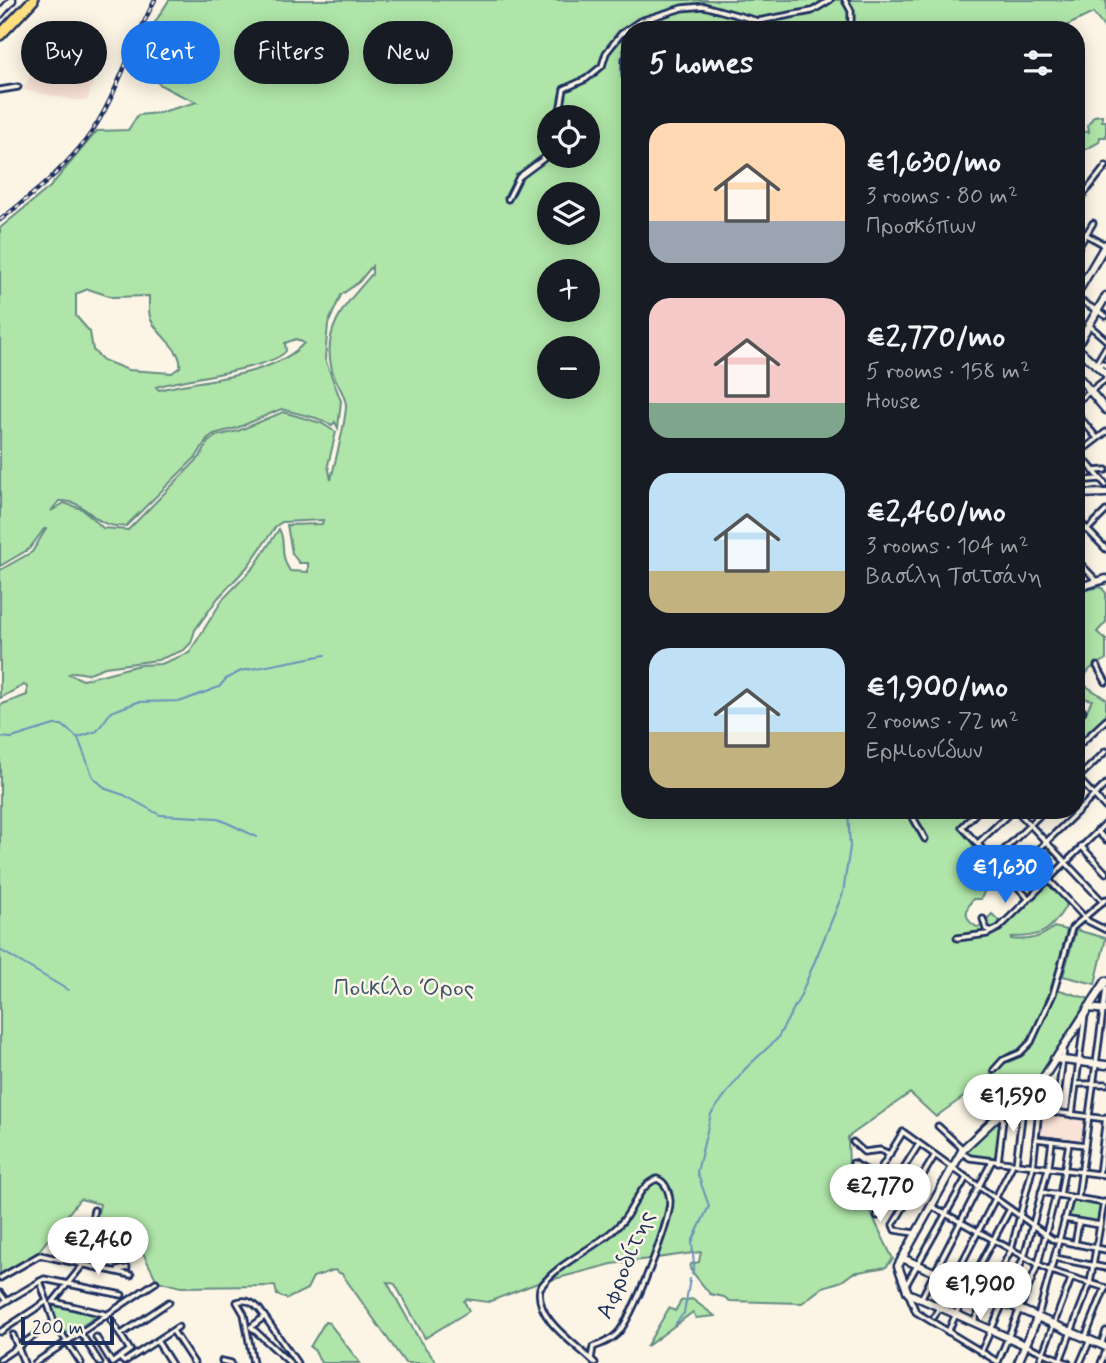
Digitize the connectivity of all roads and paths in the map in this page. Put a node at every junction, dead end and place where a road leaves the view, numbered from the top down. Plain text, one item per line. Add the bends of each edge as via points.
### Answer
1 (12, 0) edge
2 (26, 0) edge
3 (33, 0) edge
4 (830, 0) edge
5 (845, 0) edge
6 (0, 13) edge
7 (651, 18) junction
8 (645, 21) edge
9 (652, 21) edge
10 (851, 21) edge
11 (0, 28) edge
12 (621, 34) edge
13 (0, 35) edge
14 (18, 87) dead end
15 (0, 90) edge
16 (561, 105) edge
17 (537, 164) edge
18 (1106, 166) edge
19 (1085, 193) edge
20 (508, 199) dead end
21 (1093, 223) dead end
22 (1086, 234) joint
23 (1106, 245) edge
24 (1085, 281) edge
25 (1106, 296) edge
26 (1085, 303) edge
27 (1098, 311) junction
28 (1106, 316) edge
29 (1089, 325) junction
30 (1085, 332) edge
31 (1106, 340) edge
32 (1106, 347) edge
33 (1085, 354) edge
34 (1098, 364) junction
35 (1106, 372) edge
36 (1085, 385) edge
37 (1090, 391) junction
38 (1085, 395) edge
39 (1106, 410) edge
40 (1085, 424) edge
41 (1106, 432) edge
42 (1097, 439) junction
43 (1085, 447) edge
44 (1085, 462) edge
45 (1093, 471) junction
46 (1104, 478) edge
47 (1085, 480) edge
48 (1106, 493) edge
49 (1085, 494) edge
50 (1106, 511) edge
51 (1087, 530) joint
52 (1106, 549) edge
53 (1085, 566) edge
54 (1103, 581) edge
55 (1085, 585) edge
56 (1106, 589) edge
57 (1097, 666) dead end
58 (1106, 682) edge
59 (1106, 720) edge
60 (1085, 740) edge
61 (1106, 751) edge
62 (1085, 771) edge
63 (1106, 784) edge
64 (1085, 786) edge
65 (1094, 795) junction
66 (1085, 804) edge
67 (1106, 808) edge
68 (914, 819) edge
69 (970, 819) edge
70 (1004, 819) edge
71 (1024, 819) edge
72 (1036, 819) edge
73 (1069, 819) edge
74 (1106, 822) edge
75 (1030, 825) junction
76 (1097, 831) junction
77 (925, 839) dead end
78 (1106, 840) edge
79 (1046, 842) junction
80 (977, 844) junction
81 (1081, 846) junction
82 (993, 861) junction
83 (1065, 862) junction
84 (1106, 873) edge
85 (1009, 878) junction
86 (1048, 879) junction
87 (1028, 898) junction
88 (1105, 901) edge
89 (983, 919) dead end
90 (1086, 919) junction
91 (986, 929) junction
92 (1106, 930) edge
93 (992, 931) junction
94 (981, 933) junction
95 (957, 938) dead end
96 (1106, 984) edge
97 (1086, 1010) junction
98 (1105, 1010) edge
99 (1066, 1040) junction
100 (1054, 1059) junction
101 (1063, 1060) junction
102 (1080, 1062) junction
103 (1096, 1064) junction
104 (1106, 1065) edge
105 (994, 1070) dead end
106 (1042, 1080) junction
107 (1077, 1084) junction
108 (1094, 1084) junction
109 (1106, 1084) edge
110 (1009, 1105) junction
111 (1023, 1109) junction
112 (1039, 1111) junction
113 (1056, 1113) junction
114 (1000, 1114) junction
115 (1072, 1115) junction
116 (1089, 1117) junction
117 (1106, 1119) edge
118 (938, 1126) dead end
119 (1036, 1139) junction
120 (1052, 1141) junction
121 (853, 1142) dead end
122 (1069, 1143) junction
123 (919, 1144) junction
124 (1085, 1145) junction
125 (962, 1150) junction
126 (890, 1154) junction
127 (935, 1155) junction
128 (995, 1161) junction
129 (853, 1163) dead end
130 (1014, 1164) junction
131 (1033, 1166) junction
132 (952, 1167) junction
133 (1048, 1168) junction
134 (1065, 1170) junction
135 (1082, 1172) junction
136 (1099, 1174) junction
137 (1106, 1175) edge
138 (876, 1176) junction
139 (967, 1178) junction
140 (893, 1185) junction
141 (979, 1187) junction
142 (1041, 1192) junction
143 (910, 1194) junction
144 (1058, 1195) junction
145 (1071, 1197) junction
146 (1079, 1198) junction
147 (995, 1199) junction
148 (920, 1200) dead end
149 (1105, 1203) edge
150 (930, 1205) junction
151 (1010, 1209) junction
152 (94, 1210) dead end
153 (946, 1214) junction
154 (877, 1216) dead end
155 (1020, 1216) junction
156 (1064, 1219) junction
157 (960, 1222) junction
158 (1079, 1222) junction
159 (65, 1224) dead end
160 (1032, 1225) junction
161 (1100, 1225) junction
162 (976, 1231) junction
163 (914, 1233) junction
164 (1045, 1235) junction
165 (61, 1236) junction
166 (55, 1241) dead end
167 (87, 1241) junction
168 (993, 1241) junction
169 (1059, 1241) junction
170 (108, 1243) dead end
171 (1074, 1244) junction
172 (137, 1248) dead end
173 (1096, 1248) junction
174 (1011, 1250) junction
175 (1106, 1250) edge
176 (106, 1252) junction
177 (1024, 1257) junction
178 (902, 1258) junction
179 (1055, 1258) junction
180 (83, 1263) junction
181 (916, 1264) junction
182 (1038, 1265) junction
183 (1093, 1265) junction
184 (103, 1267) junction
185 (127, 1268) dead end
186 (1106, 1268) edge
187 (116, 1271) junction
188 (1051, 1271) junction
189 (933, 1272) junction
190 (131, 1275) dead end
191 (0, 1278) edge
192 (1071, 1279) junction
193 (40, 1280) junction
194 (951, 1280) junction
195 (156, 1282) dead end
196 (69, 1283) junction
197 (1090, 1283) junction
198 (968, 1287) junction
199 (1105, 1288) edge
200 (907, 1290) junction
201 (0, 1293) edge
202 (122, 1295) dead end
203 (986, 1295) junction
204 (921, 1299) junction
205 (6, 1301) junction
206 (53, 1302) junction
207 (169, 1302) dead end
208 (47, 1303) junction
209 (1003, 1303) junction
210 (0, 1305) edge
211 (939, 1306) junction
212 (1020, 1310) junction
213 (107, 1314) junction
214 (956, 1314) junction
215 (264, 1317) junction
216 (934, 1317) dead end
217 (1037, 1318) junction
218 (111, 1320) dead end
219 (54, 1322) junction
220 (974, 1322) junction
221 (1055, 1325) junction
222 (178, 1327) dead end
223 (249, 1328) junction
224 (990, 1329) junction
225 (173, 1331) junction
226 (1106, 1331) edge
227 (0, 1332) edge
228 (80, 1332) junction
229 (948, 1332) junction
230 (1072, 1332) junction
231 (13, 1335) dead end
232 (120, 1335) junction
233 (967, 1335) dead end
234 (96, 1336) dead end
235 (1008, 1337) junction
236 (1087, 1339) junction
237 (66, 1341) junction
238 (157, 1341) junction
239 (964, 1342) junction
240 (1026, 1345) junction
241 (17, 1347) junction
242 (1104, 1348) edge
243 (130, 1350) junction
244 (981, 1352) junction
245 (1043, 1352) junction
246 (120, 1357) junction
247 (0, 1359) edge
248 (222, 1361) dead end
249 (593, 1361) edge
250 (1060, 1361) edge
251 (172, 1362) edge
252 (998, 1362) edge
253 (24, 1363) edge
254 (34, 1363) edge
255 (80, 1363) edge
256 (100, 1363) edge
257 (112, 1363) edge
258 (124, 1363) edge
259 (194, 1363) edge
260 (231, 1363) edge
261 (253, 1363) edge
262 (290, 1363) edge
263 (297, 1363) edge
264 (1018, 1363) edge
265 (1039, 1363) edge
266 (1068, 1363) edge
267 (1080, 1363) edge
268 (1101, 1363) edge

1 - 6 street
2 - 11 highway
3 - 13 highway
4 - 7 street via 812,12 758,21 704,6
5 - 10 street
7 - 8 street
7 - 9 street
12 - 16 street via 602,66 564,89
14 - 15 street
17 - 20 street via 520,177
18 - 19 street
21 - 22 street
22 - 23 street
23 - 24 street
25 - 27 street
26 - 27 street
27 - 28 street
27 - 29 street
29 - 30 street
29 - 31 street
32 - 34 street
33 - 34 street
34 - 35 street
35 - 37 street
36 - 37 street
37 - 38 street
37 - 39 street
40 - 42 street
41 - 42 street
42 - 43 street
44 - 45 street
45 - 46 street
45 - 46 street
46 - 47 street
48 - 49 street
50 - 51 street
51 - 52 street
53 - 54 street
54 - 55 street
54 - 56 street
57 - 58 street
59 - 60 street
61 - 62 street
63 - 65 street
64 - 65 street
65 - 66 street
65 - 67 street
68 - 77 street
69 - 80 street via 962,827
70 - 80 street
71 - 75 street
72 - 75 street
73 - 79 street
74 - 76 street
75 - 79 street
75 - 82 street
76 - 78 street
76 - 81 street
79 - 83 street
79 - 85 street
80 - 82 street
81 - 83 street
81 - 84 street
82 - 85 street
83 - 86 street
83 - 88 street
85 - 87 street
86 - 87 street
86 - 90 street
87 - 93 street
88 - 90 street
89 - 91 street
90 - 92 street
90 - 105 street via 1072,929 1053,994 1031,1042
91 - 93 street
91 - 94 street
93 - 94 street
94 - 95 street
96 - 97 street
96 - 98 street
97 - 98 street
97 - 99 street
97 - 102 street
98 - 103 street
99 - 100 street
99 - 101 street
100 - 101 street
100 - 106 street
101 - 102 street
101 - 113 street
102 - 103 street
102 - 107 street
103 - 104 street
103 - 108 street
106 - 110 street
106 - 112 street
107 - 108 street
107 - 115 street
108 - 109 street
108 - 116 street
110 - 111 street
110 - 114 street
111 - 112 street
111 - 130 street
112 - 113 street
112 - 119 street
113 - 115 street
114 - 125 street
114 - 128 street via 1003,1120
115 - 116 street
116 - 117 street
116 - 124 street
117 - 136 street
118 - 125 street
119 - 120 street
119 - 131 street
120 - 122 street
120 - 133 street
121 - 126 street via 864,1152
122 - 124 street
122 - 134 street
123 - 126 street via 903,1132
123 - 127 street
123 - 140 street
124 - 135 street
125 - 128 street via 968,1157
125 - 132 street
126 - 138 street
127 - 132 street
127 - 143 street
128 - 130 street
128 - 141 street
129 - 138 street
130 - 131 street
130 - 147 street
131 - 133 street
131 - 155 street
132 - 139 street
132 - 150 street
133 - 134 street
133 - 142 street
134 - 135 street
134 - 144 street
135 - 136 street
135 - 146 street
136 - 137 street
138 - 140 street
139 - 141 street
139 - 153 street
140 - 143 street
140 - 154 street
141 - 147 street
141 - 157 street
142 - 144 street
142 - 160 street
143 - 148 street
143 - 163 street via 892,1225 895,1230
144 - 145 street
144 - 164 street
145 - 146 street
145 - 156 street
146 - 149 street
147 - 151 street
147 - 162 street
149 - 161 street
150 - 153 street
150 - 163 street
151 - 155 street
151 - 168 street
152 - 167 street
153 - 157 street
153 - 181 street
155 - 160 street
155 - 174 street
156 - 158 street
156 - 169 street
157 - 162 street
157 - 189 street
158 - 161 street
158 - 171 street
159 - 165 street
160 - 164 street
160 - 177 street
161 - 173 street
162 - 168 street
162 - 194 street
163 - 178 street
164 - 169 street
164 - 182 street
165 - 166 street
165 - 167 street
167 - 180 street
168 - 174 street
168 - 198 street
169 - 171 street
169 - 179 street
170 - 176 street
171 - 173 street
172 - 176 street via 120,1255
173 - 175 street
173 - 183 street
174 - 177 street
174 - 203 street
176 - 184 street
177 - 182 street
177 - 209 street
178 - 181 street
178 - 200 street via 898,1268
179 - 183 street
179 - 188 street
180 - 184 street
180 - 191 street via 40,1255
180 - 196 street
181 - 189 street
181 - 200 street
182 - 188 street
182 - 212 street
183 - 186 street
183 - 197 street
184 - 187 street
185 - 187 street
187 - 190 street
188 - 192 street
188 - 217 street
189 - 194 street
189 - 204 street
192 - 197 street
192 - 221 street
193 - 196 street
193 - 205 street
193 - 208 street
194 - 198 street
194 - 211 street
195 - 213 street
196 - 202 street
196 - 206 street
197 - 199 street
197 - 230 street
198 - 203 street
198 - 214 street
199 - 236 street
200 - 204 street
200 - 229 street via 916,1312
201 - 205 street
203 - 209 street
203 - 220 street
204 - 211 street
205 - 210 street
206 - 208 street
206 - 213 street
207 - 232 street
208 - 219 street
208 - 227 street
209 - 212 street
209 - 224 street
211 - 214 street
211 - 216 street
212 - 217 street
212 - 235 street
213 - 228 street
214 - 220 street
214 - 229 street
215 - 223 street
215 - 223 street via 252,1303 238,1301
215 - 263 street
217 - 221 street
217 - 240 street
218 - 232 street
219 - 237 street
219 - 241 street
220 - 224 street
221 - 230 street
221 - 245 street
222 - 225 street
223 - 261 street
223 - 262 street
224 - 235 street
224 - 244 street
225 - 238 street
225 - 259 street
226 - 242 street
228 - 237 street
228 - 256 street
229 - 239 street
230 - 236 street
230 - 250 street
231 - 241 street
232 - 243 street
233 - 239 street
234 - 257 street
235 - 240 street
235 - 252 street
236 - 242 street
236 - 267 street
237 - 254 street
237 - 255 street
238 - 251 street
238 - 258 street
239 - 244 street
240 - 245 street
240 - 264 street
241 - 247 street
241 - 253 street
242 - 268 street
243 - 246 street
243 - 258 street
244 - 252 street
245 - 250 street
245 - 265 street
246 - 257 street
246 - 258 street
248 - 260 street
249 - 249 street, Αφροδίτης via 593,1347 605,1343 623,1326 667,1222 667,1188 657,1179 643,1190 619,1226 559,1267 540,1287 541,1303 551,1321
250 - 266 street

